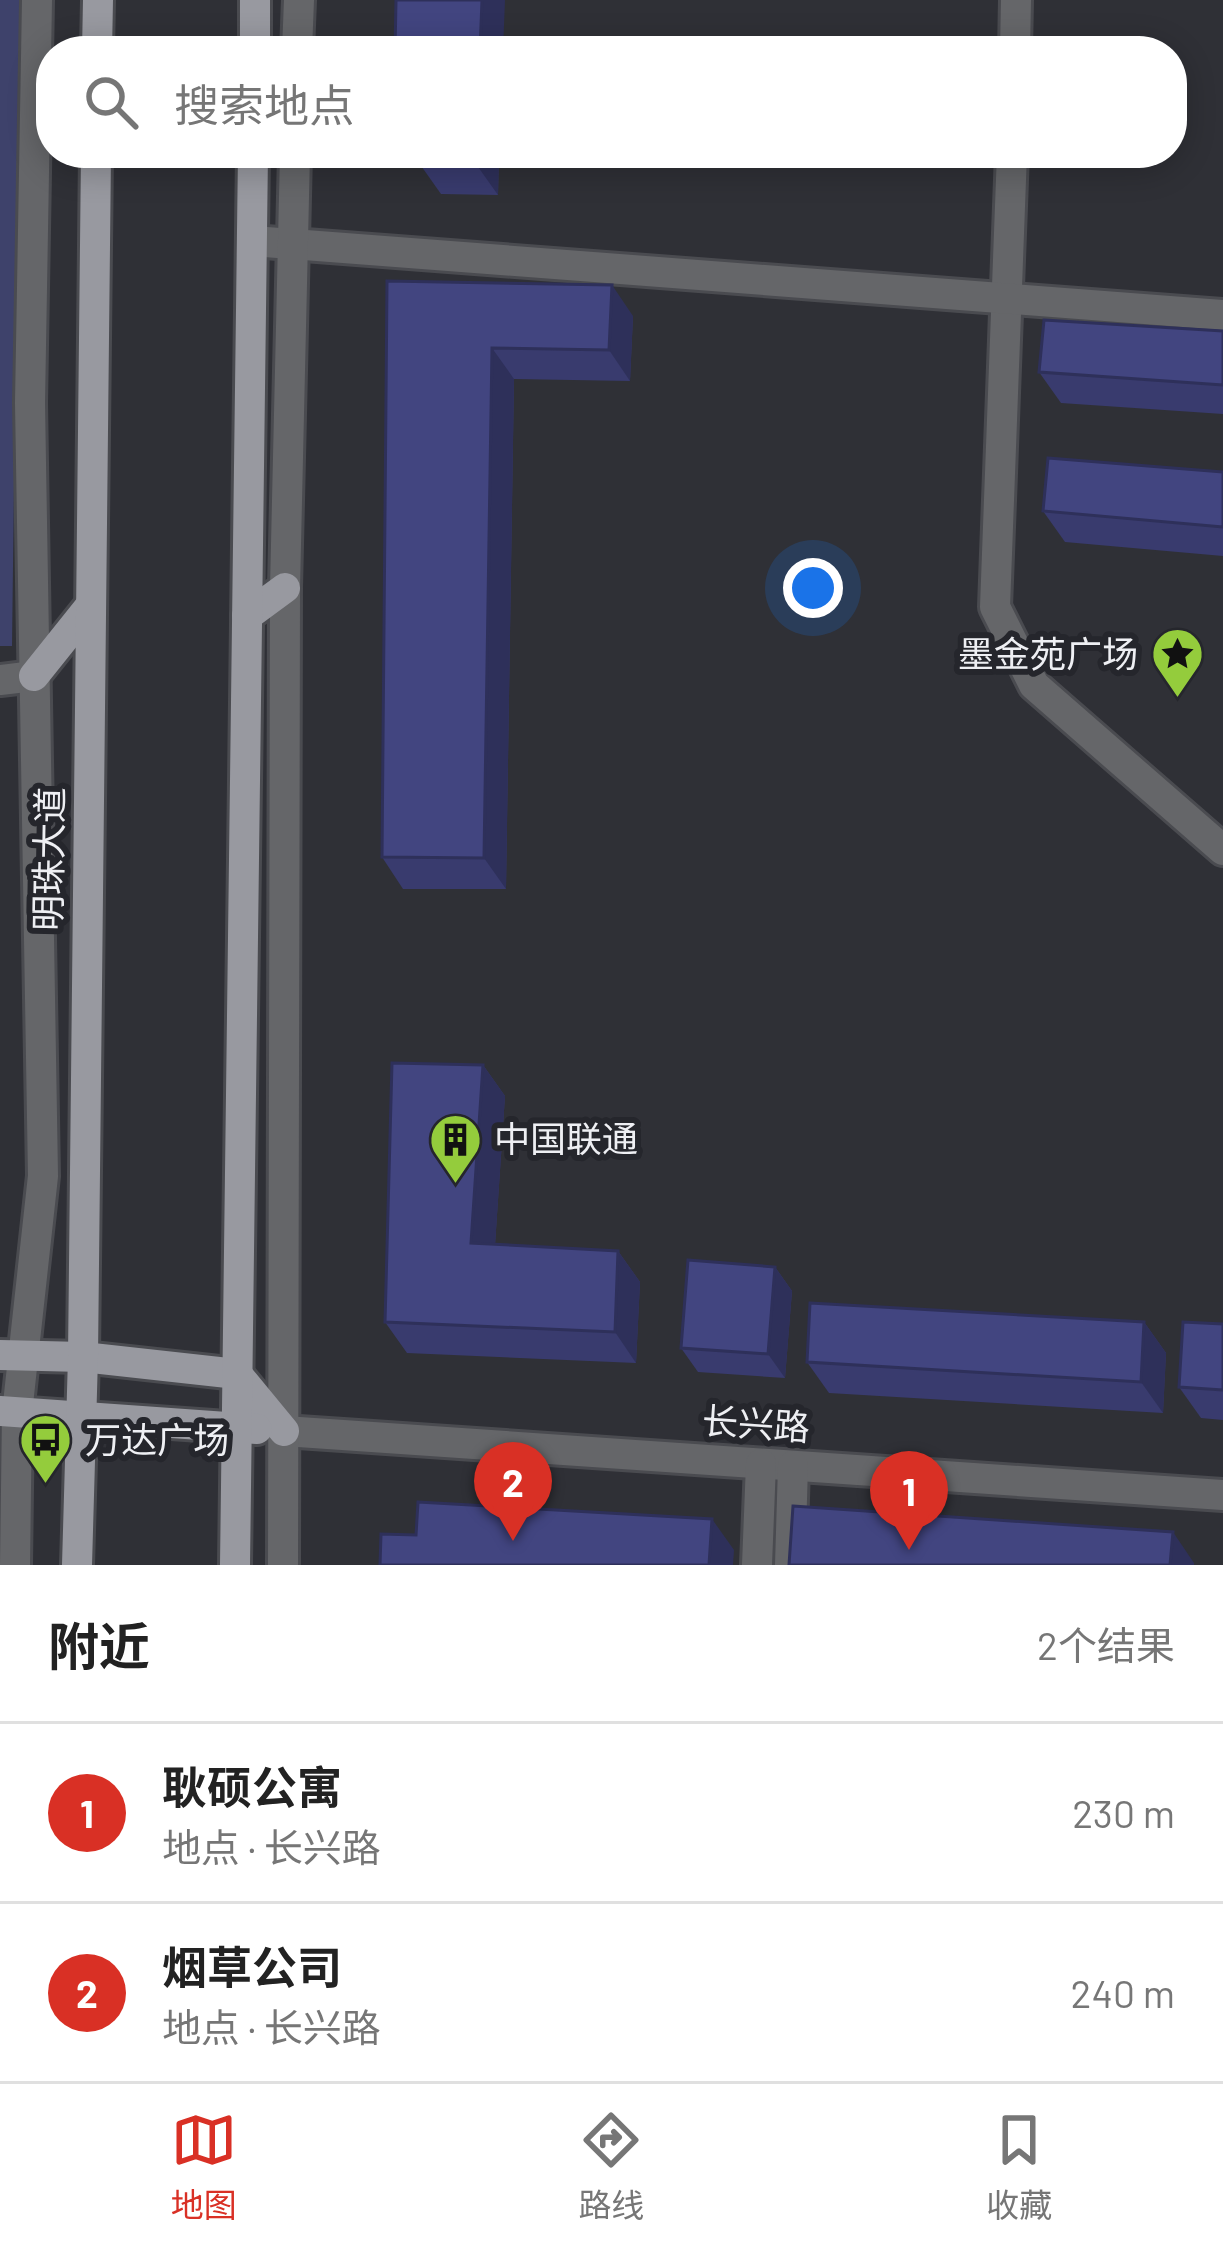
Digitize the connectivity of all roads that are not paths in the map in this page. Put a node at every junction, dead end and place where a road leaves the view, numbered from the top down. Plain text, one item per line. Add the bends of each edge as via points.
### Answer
1 (37, 0) edge
2 (98, 0) edge
3 (256, 0) edge
4 (298, 0) edge
5 (1016, 0) edge
6 (36, 36) edge
7 (98, 36) edge
8 (255, 36) edge
9 (297, 36) edge
10 (1015, 36) edge
11 (36, 58) edge
12 (96, 168) edge
13 (254, 168) edge
14 (295, 168) edge
15 (1012, 168) edge
16 (252, 241) junction
17 (293, 244) junction
18 (1009, 298) junction
19 (1223, 314) edge
20 (285, 588) junction
21 (90, 606) junction
22 (247, 616) junction
23 (34, 676) junction
24 (0, 680) edge
25 (1223, 850) edge
26 (12, 1356) edge
27 (83, 1357) junction
28 (237, 1374) junction
29 (9, 1412) edge
30 (79, 1417) junction
31 (237, 1427) junction
32 (284, 1431) junction
33 (761, 1464) junction
34 (793, 1466) junction
35 (1223, 1496) edge
36 (8, 1498) edge
37 (15, 1565) edge
38 (77, 1565) edge
39 (235, 1565) edge
40 (283, 1565) edge
41 (757, 1565) edge
42 (790, 1565) edge

1 - 6 street
2 - 7 main road
3 - 8 main road
4 - 9 street
5 - 10 street
11 - 23 street
12 - 21 main road, 明珠大道
13 - 16 main road
14 - 17 street
15 - 18 street
16 - 17 street
16 - 22 main road
17 - 18 street
17 - 20 street
18 - 19 street
18 - 25 street via 995,607 1034,685
20 - 22 main road
20 - 32 street
21 - 23 main road
21 - 27 main road, 明珠大道
22 - 28 main road
23 - 24 street
23 - 26 street via 43,1176
26 - 27 main road
26 - 29 street
27 - 28 main road
27 - 30 main road, 明珠大道
28 - 31 main road
28 - 32 main road
29 - 30 main road, 长兴路
29 - 36 street
30 - 31 main road, 长兴路
30 - 38 main road, 明珠大道
31 - 32 main road, 长兴路
31 - 39 main road
32 - 33 street, 长兴路
32 - 40 street
33 - 34 street, 长兴路
33 - 41 street
34 - 35 street, 长兴路
34 - 42 street
36 - 37 street

